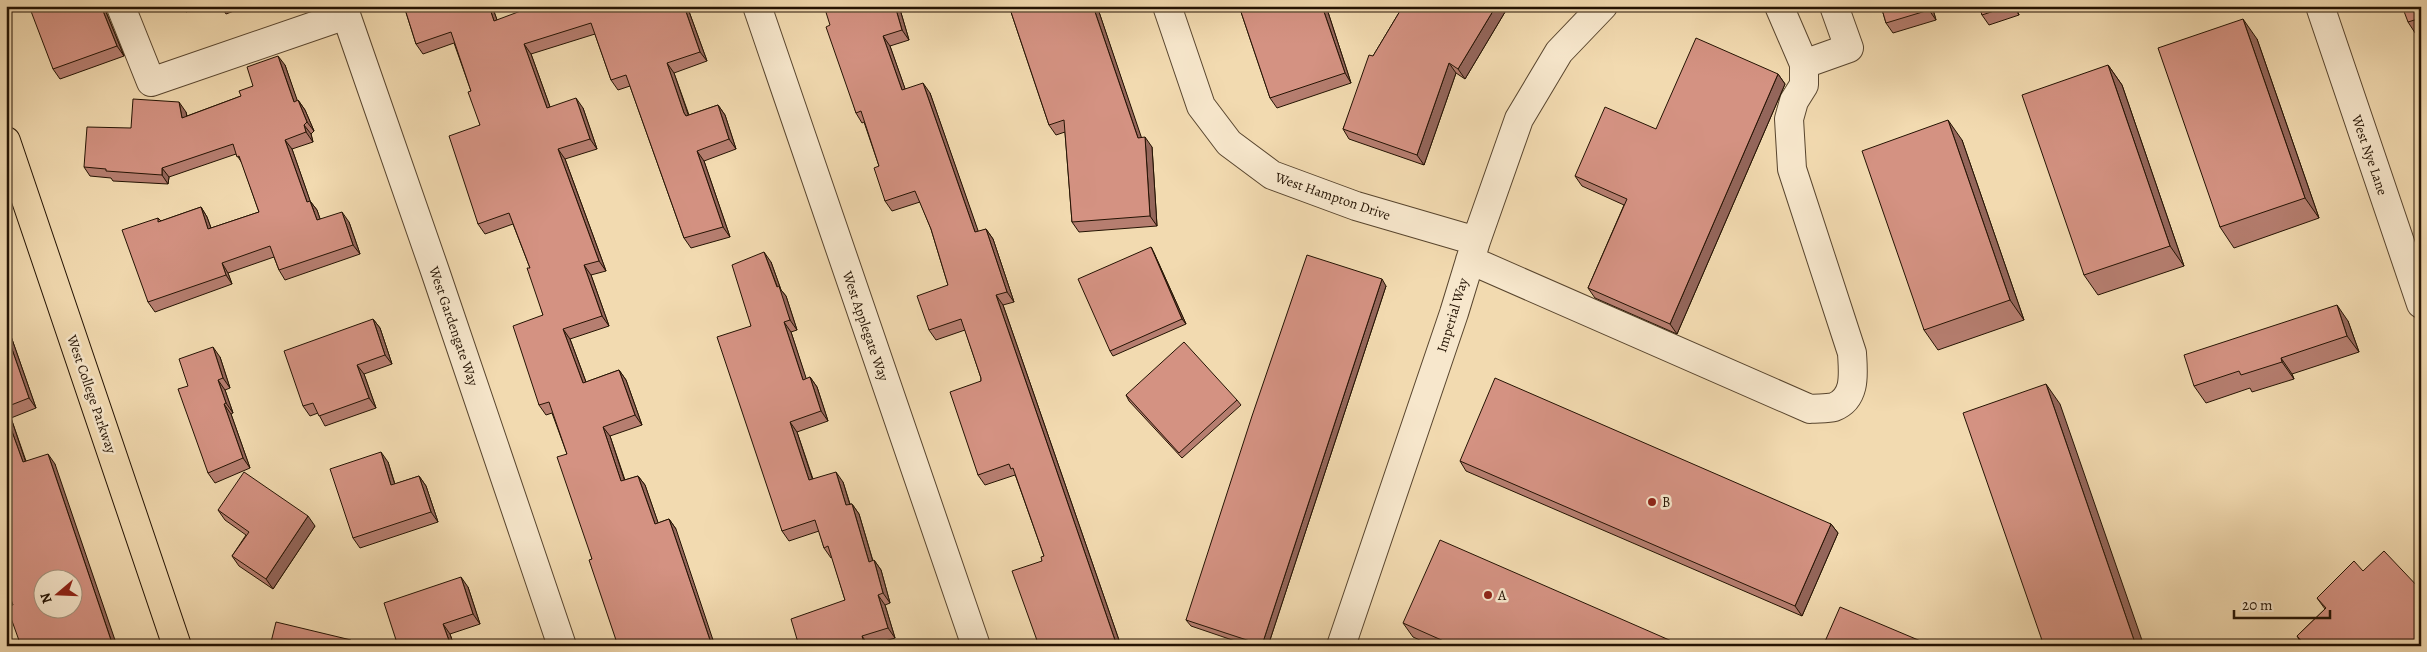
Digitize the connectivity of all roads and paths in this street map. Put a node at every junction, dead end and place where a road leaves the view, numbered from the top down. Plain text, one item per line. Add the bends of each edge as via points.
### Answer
1 (757, 6) edge
2 (1167, 6) edge
3 (1603, 6) edge
4 (1779, 6) edge
5 (1834, 6) edge
6 (2320, 6) edge
7 (121, 7) edge
8 (344, 11) edge
9 (1804, 64) junction
10 (6, 141) edge
11 (1473, 250) junction
12 (2421, 304) edge
13 (178, 646) edge
14 (562, 646) edge
15 (976, 646) edge
16 (1342, 646) edge

1 - 15 street, West Applegate Way
2 - 11 street, West Hampton Drive via 1201,106 1229,143 1272,175
3 - 11 street, Imperial Way via 1559,52 1519,119
4 - 9 street
5 - 9 street via 1849,48
6 - 12 street, West Nye Lane
7 - 8 street via 151,82
8 - 14 street, West Gardengate Way via 439,280
9 - 11 street, West Hampton Drive via 1804,86 1794,101 1789,120 1792,169 1852,353 1854,382 1847,397 1834,407 1810,409
10 - 13 main road, West College Parkway
11 - 16 street, Imperial Way

